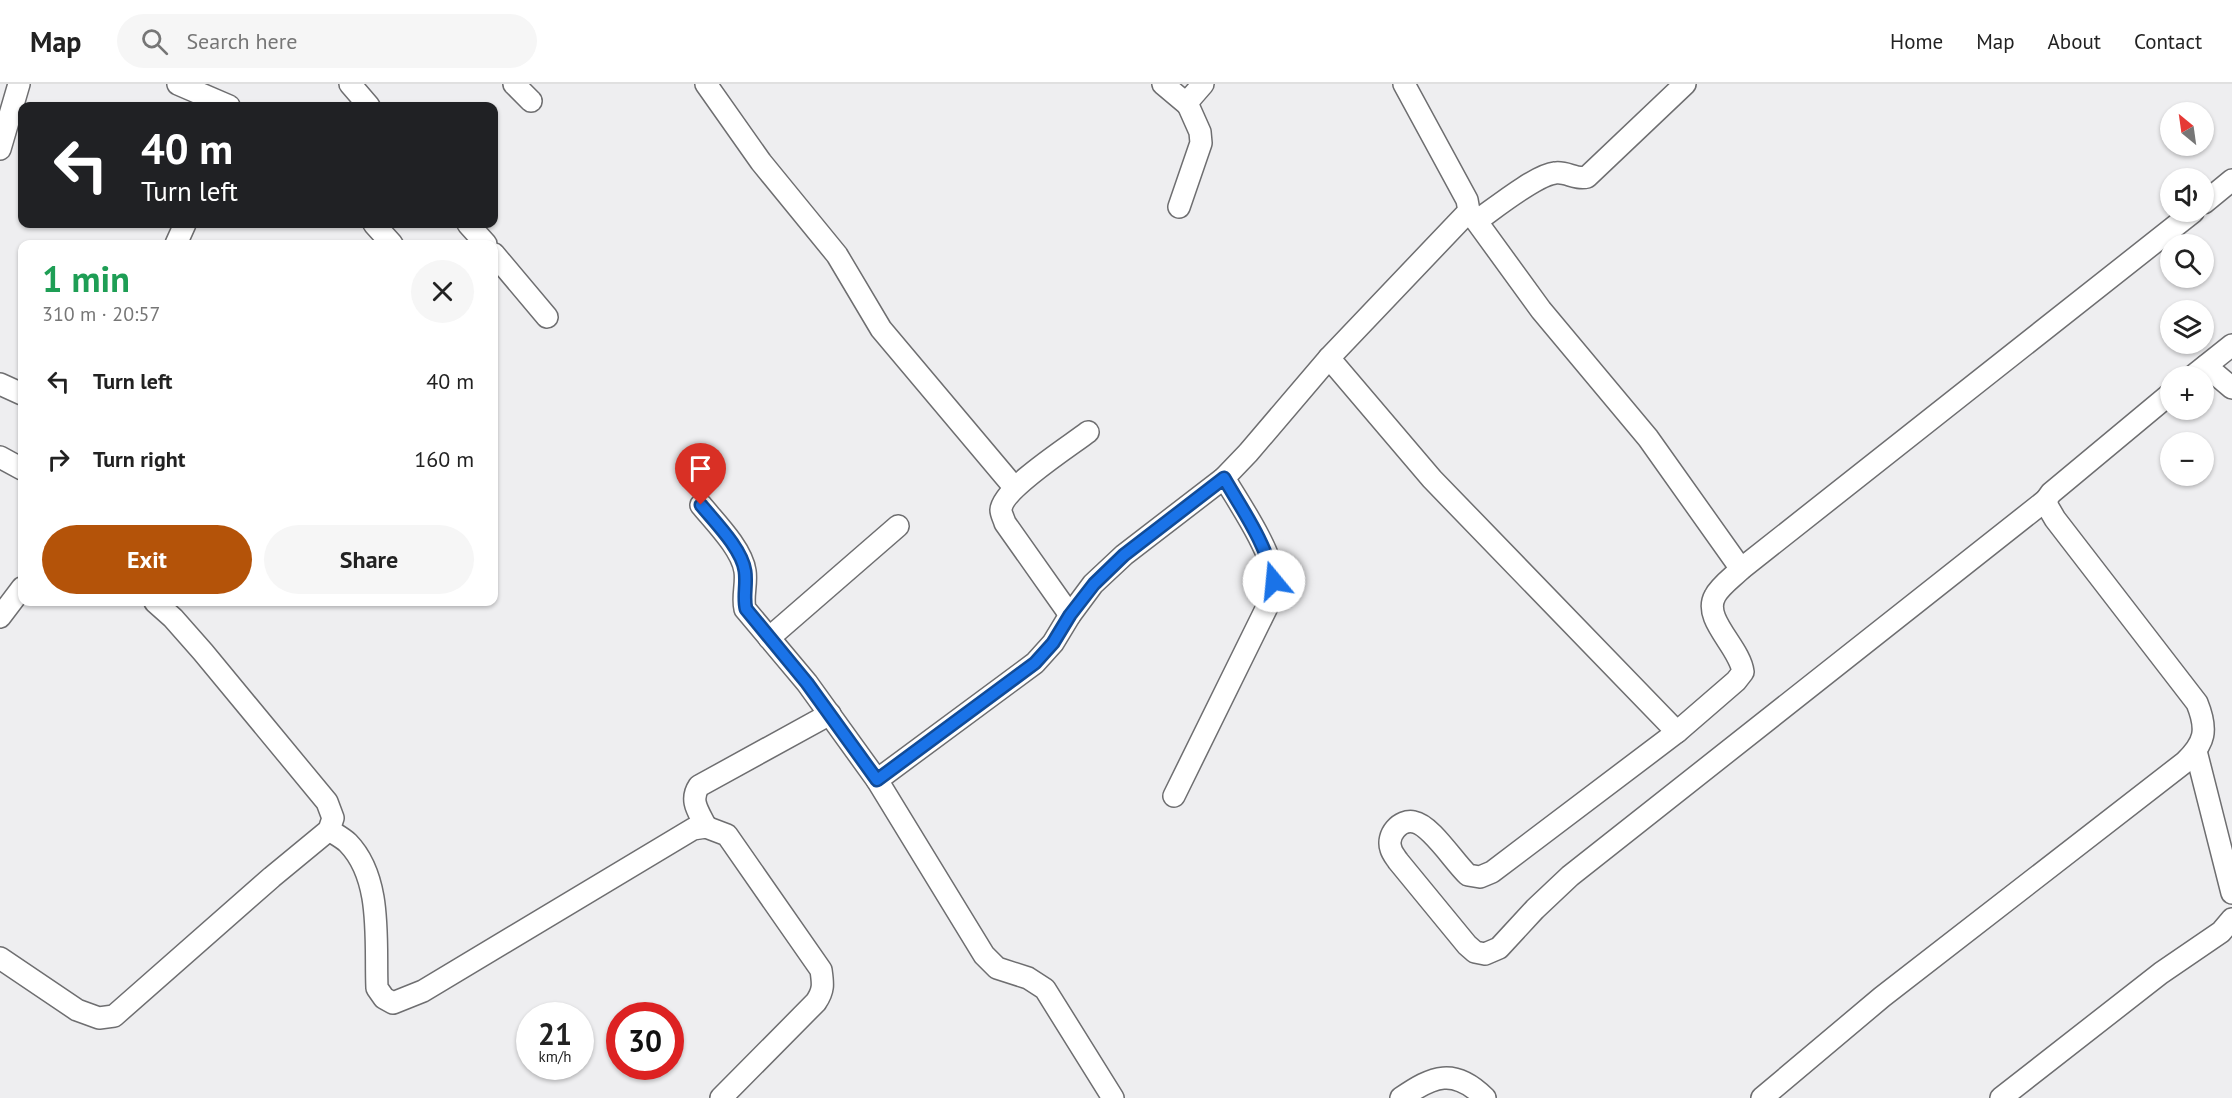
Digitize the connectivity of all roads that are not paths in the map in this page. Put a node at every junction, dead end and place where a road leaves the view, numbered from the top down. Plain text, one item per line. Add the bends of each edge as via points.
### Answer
1 (19, 84) edge
2 (178, 84) edge
3 (350, 84) edge
4 (514, 84) edge
5 (706, 84) edge
6 (1163, 84) edge
7 (1203, 84) edge
8 (1404, 84) edge
9 (1686, 84) edge
10 (531, 101) dead end
11 (220, 102) edge
12 (366, 102) edge
13 (1188, 105) junction
14 (0, 149) edge
15 (2232, 180) edge
16 (2214, 195) edge
17 (1179, 207) dead end
18 (1473, 215) junction
19 (2180, 222) edge
20 (378, 228) edge
21 (472, 228) edge
22 (388, 240) edge
23 (482, 240) edge
24 (498, 259) edge
25 (547, 316) dead end
26 (2232, 345) edge
27 (1329, 358) junction
28 (2206, 366) edge
29 (2214, 378) edge
30 (0, 384) edge
31 (2232, 388) edge
32 (18, 392) edge
33 (2160, 402) edge
34 (1088, 432) dead end
35 (0, 457) edge
36 (18, 467) edge
37 (1224, 478) junction
38 (1014, 487) junction
39 (2046, 500) junction
40 (701, 505) dead end
41 (898, 526) dead end
42 (1741, 569) junction
43 (18, 593) edge
44 (160, 606) edge
45 (1070, 615) junction
46 (0, 616) edge
47 (769, 638) junction
48 (830, 714) junction
49 (1677, 732) junction
50 (2196, 751) junction
51 (877, 780) junction
52 (1174, 796) dead end
53 (706, 827) junction
54 (329, 830) junction
55 (2232, 893) edge
56 (2232, 919) edge
57 (0, 958) edge
58 (721, 1098) edge
59 (1113, 1098) edge
60 (1401, 1098) edge
61 (1485, 1098) edge
62 (1762, 1098) edge
63 (2001, 1098) edge

1 - 14 street
2 - 11 street
3 - 12 street
4 - 10 street
5 - 38 street via 761,162 837,255 881,329
6 - 13 street
7 - 13 street
8 - 18 street
9 - 18 street via 1587,177 1551,173
13 - 17 street via 1201,143
15 - 16 street
18 - 27 street
18 - 42 street via 1541,310 1648,438
19 - 42 street
20 - 22 street
21 - 23 street
24 - 25 street
26 - 28 street
27 - 37 street
27 - 49 street via 1432,479
29 - 31 street
30 - 32 street
33 - 39 street
34 - 38 street
35 - 36 street
37 - 45 street via 1124,555
37 - 52 street via 1258,536 1274,581 1270,601
38 - 45 street via 1001,511 1005,523
39 - 49 street via 1570,876 1499,948 1485,954 1467,945 1390,848 1390,837 1398,827 1408,821 1418,822 1468,875 1480,877 1492,872
39 - 50 street via 2055,519 2198,703 2205,732
40 - 47 street via 737,550 746,573 746,609
41 - 47 street
42 - 49 street via 1716,594 1711,605 1714,618 1742,661 1743,672
43 - 46 street
44 - 54 street via 203,652 327,801 333,818
45 - 51 street via 1035,663
47 - 48 street
48 - 51 street
48 - 53 street via 699,786 694,802
50 - 55 street
50 - 62 street via 1882,997
51 - 59 street via 984,955 997,968 1028,978 1045,989
53 - 54 street via 693,829 423,991 393,1003 377,988 373,891 366,871 347,842
53 - 58 street via 727,835 820,970 824,984 816,1002
54 - 57 street via 114,1016 99,1018 77,1010
56 - 63 street via 2221,932 2161,973
60 - 61 street via 1435,1078 1451,1077 1467,1083

